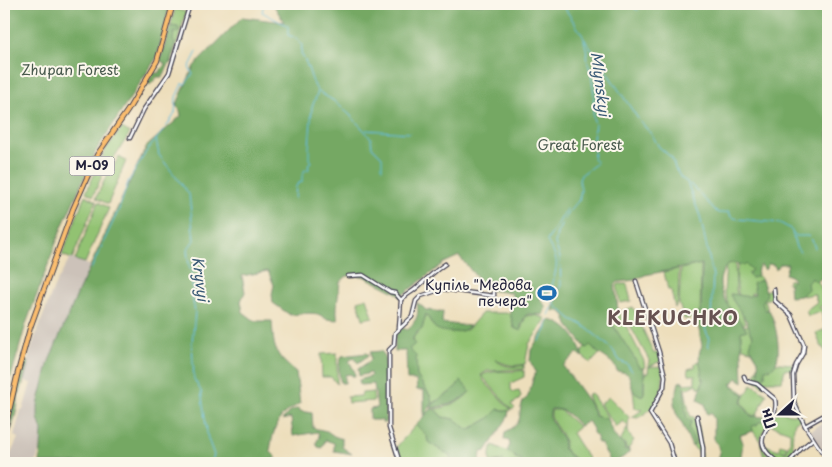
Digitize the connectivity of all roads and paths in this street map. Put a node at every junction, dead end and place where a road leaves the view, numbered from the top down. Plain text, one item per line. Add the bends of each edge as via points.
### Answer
1 (173, 4) edge
2 (190, 4) edge
3 (130, 138) dead end
4 (445, 264) dead end
5 (348, 276) dead end
6 (636, 281) dead end
7 (494, 289) dead end
8 (774, 289) dead end
9 (401, 300) junction
10 (399, 328) junction
11 (744, 376) dead end
12 (828, 413) edge
13 (698, 416) dead end
14 (805, 426) junction
15 (4, 433) edge
16 (814, 439) junction
17 (828, 461) edge
18 (400, 463) edge
19 (675, 463) edge
20 (703, 463) edge
21 (779, 463) edge
22 (788, 463) edge

1 - 15 main road, М-09 via 157,61 101,149 62,236 27,337
2 - 3 street via 169,73 145,108
4 - 9 street
5 - 9 street via 362,276 395,293
6 - 19 street via 665,376 662,392 650,413 669,443
7 - 10 street via 494,296 442,289 422,296 416,301 412,317
8 - 14 street via 775,301 790,315 804,345 792,379 794,402
9 - 10 street
10 - 18 street via 394,333 394,345 389,349 388,369 389,428
11 - 21 street via 746,381 757,384 775,399 772,421 763,434 763,444 766,452
12 - 14 street
13 - 20 street
14 - 16 street
16 - 17 street
16 - 22 street

